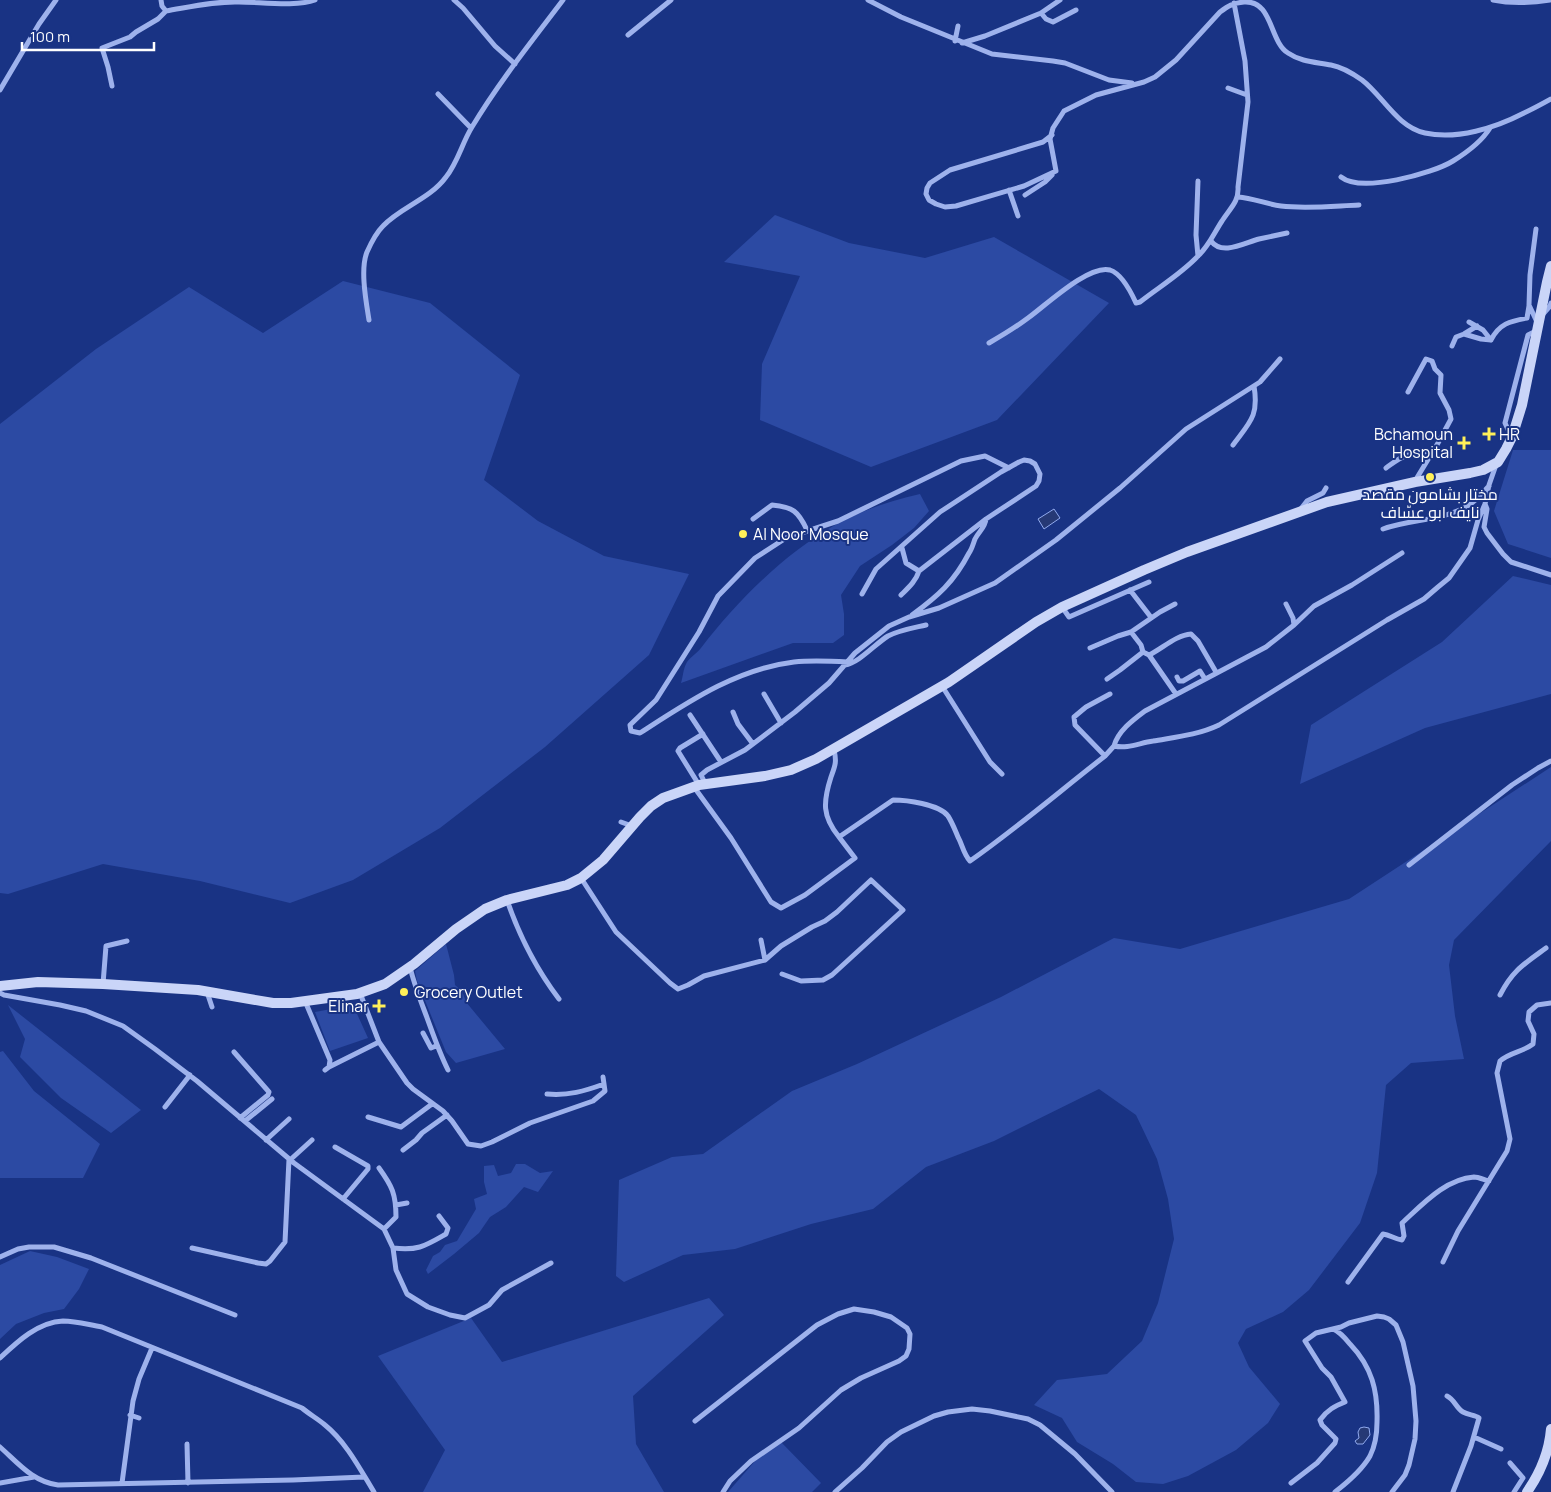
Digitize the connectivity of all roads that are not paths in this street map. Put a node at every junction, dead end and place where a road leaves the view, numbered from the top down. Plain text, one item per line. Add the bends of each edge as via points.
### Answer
1 (56, 0) edge
2 (161, 0) edge
3 (316, 0) edge
4 (454, 0) edge
5 (563, 0) edge
6 (670, 0) edge
7 (868, 0) edge
8 (1060, 0) edge
9 (1493, 0) edge
10 (1550, 0) edge
11 (1234, 3) junction
12 (1076, 10) dead end
13 (166, 11) junction
14 (1041, 13) junction
15 (958, 26) dead end
16 (628, 35) dead end
17 (955, 40) junction
18 (962, 43) junction
19 (515, 64) junction
20 (1109, 80) junction
21 (1137, 83) junction
22 (112, 86) dead end
23 (1228, 88) dead end
24 (0, 90) edge
25 (1109, 90) junction
26 (438, 94) dead end
27 (1247, 95) junction
28 (1551, 99) edge
29 (471, 128) junction
30 (1490, 128) junction
31 (1052, 135) junction
32 (1054, 172) junction
33 (1341, 177) dead end
34 (1198, 181) dead end
35 (1010, 190) junction
36 (1025, 195) dead end
37 (1238, 197) junction
38 (1359, 204) dead end
39 (1018, 216) dead end
40 (1536, 229) dead end
41 (1287, 233) dead end
42 (1211, 241) junction
43 (1198, 256) junction
44 (1551, 266) edge
45 (1551, 303) edge
46 (1529, 305) junction
47 (369, 320) dead end
48 (1470, 322) dead end
49 (1538, 325) junction
50 (1477, 326) junction
51 (1464, 334) junction
52 (1491, 340) junction
53 (989, 343) dead end
54 (1452, 346) dead end
55 (1280, 360) dead end
56 (1254, 386) junction
57 (1408, 392) dead end
58 (1233, 445) dead end
59 (1432, 454) junction
60 (1498, 462) junction
61 (1009, 468) junction
62 (1386, 468) dead end
63 (1415, 482) junction
64 (1489, 485) junction
65 (1326, 488) dead end
66 (1484, 504) junction
67 (1299, 512) junction
68 (754, 519) dead end
69 (986, 519) junction
70 (1383, 529) dead end
71 (807, 530) junction
72 (902, 548) junction
73 (1402, 553) dead end
74 (919, 571) junction
75 (1551, 575) edge
76 (1149, 582) dead end
77 (1130, 590) junction
78 (862, 594) dead end
79 (901, 595) dead end
80 (1175, 604) dead end
81 (1286, 604) dead end
82 (1062, 607) junction
83 (1150, 616) dead end
84 (909, 617) junction
85 (926, 624) dead end
86 (1294, 625) junction
87 (1131, 632) junction
88 (1090, 648) dead end
89 (1143, 652) junction
90 (1149, 655) junction
91 (846, 664) junction
92 (1216, 672) junction
93 (1106, 678) dead end
94 (1177, 678) dead end
95 (1205, 678) junction
96 (942, 686) junction
97 (764, 694) dead end
98 (1110, 694) dead end
99 (1176, 694) junction
100 (733, 712) dead end
101 (690, 715) dead end
102 (781, 723) junction
103 (702, 734) junction
104 (753, 744) junction
105 (1114, 746) junction
106 (834, 750) junction
107 (1105, 756) junction
108 (1551, 761) edge
109 (721, 762) junction
110 (1002, 774) dead end
111 (699, 785) junction
112 (622, 822) dead end
113 (632, 826) junction
114 (839, 837) junction
115 (1409, 865) dead end
116 (581, 878) junction
117 (507, 900) junction
118 (761, 940) dead end
119 (127, 941) dead end
120 (1546, 948) dead end
121 (765, 960) junction
122 (410, 966) junction
123 (782, 974) dead end
124 (102, 984) junction
125 (0, 986) edge
126 (207, 991) junction
127 (0, 993) edge
128 (360, 993) junction
129 (1500, 995) dead end
130 (559, 999) dead end
131 (305, 1001) junction
132 (1551, 1003) edge
133 (212, 1007) dead end
134 (423, 1033) dead end
135 (379, 1042) junction
136 (436, 1046) junction
137 (234, 1052) dead end
138 (448, 1070) dead end
139 (190, 1075) junction
140 (603, 1077) dead end
141 (604, 1084) junction
142 (547, 1094) dead end
143 (272, 1100) dead end
144 (432, 1104) junction
145 (165, 1108) dead end
146 (448, 1115) junction
147 (368, 1117) dead end
148 (242, 1119) junction
149 (289, 1119) dead end
150 (266, 1140) junction
151 (312, 1140) dead end
152 (335, 1147) dead end
153 (403, 1150) dead end
154 (290, 1159) junction
155 (379, 1168) dead end
156 (1489, 1182) junction
157 (343, 1199) junction
158 (407, 1203) dead end
159 (396, 1204) junction
160 (439, 1216) dead end
161 (384, 1229) junction
162 (192, 1248) dead end
163 (393, 1248) junction
164 (0, 1257) edge
165 (1443, 1262) dead end
166 (551, 1263) dead end
167 (1348, 1282) dead end
168 (235, 1315) dead end
169 (1332, 1328) junction
170 (152, 1348) junction
171 (0, 1358) edge
172 (1447, 1396) dead end
173 (130, 1415) junction
174 (139, 1418) dead end
175 (695, 1422) dead end
176 (1551, 1429) edge
177 (1474, 1437) junction
178 (187, 1444) dead end
179 (0, 1448) edge
180 (1501, 1449) dead end
181 (1510, 1463) dead end
182 (364, 1476) junction
183 (34, 1477) junction
184 (0, 1483) edge
185 (122, 1483) junction
186 (188, 1483) junction
187 (1291, 1483) dead end
188 (374, 1492) edge
189 (723, 1492) edge
190 (835, 1492) edge
191 (1112, 1492) edge
192 (1335, 1492) edge
193 (1392, 1492) edge
194 (1453, 1492) edge
195 (1514, 1492) edge
196 (1527, 1492) edge

1 - 24 street
2 - 13 street
3 - 13 street via 218,3
4 - 19 street
5 - 19 street
6 - 16 street
7 - 17 street via 901,18
8 - 14 street
9 - 10 street via 1533,3
11 - 21 street via 1220,12 1164,70
11 - 27 street via 1245,61
11 - 30 street via 1252,2 1269,19 1279,44 1289,54 1300,60 1343,68 1418,131 1460,134
12 - 14 street via 1052,22
13 - 22 street via 130,37 102,48
14 - 18 street
15 - 17 street
17 - 18 street
18 - 20 street via 992,54 1064,63
19 - 29 street
20 - 21 street
20 - 25 street
21 - 25 street
23 - 27 street
25 - 31 street via 1064,111
26 - 29 street
27 - 37 street
28 - 30 street
29 - 47 street via 447,177 384,225 372,242 364,259
30 - 33 street via 1452,162 1422,173 1389,182 1364,184
31 - 32 street
31 - 35 street via 1043,142 950,170 930,182 926,194 929,200 945,207
32 - 35 street
32 - 36 street
34 - 43 street
35 - 39 street
37 - 38 street via 1293,207
37 - 42 street
40 - 46 street
41 - 42 street via 1234,248 1219,248
42 - 43 street
43 - 53 street via 1136,303 1131,291 1112,270 1096,271 1067,287
44 - 49 main road
45 - 49 street
46 - 49 street
46 - 52 street via 1527,318 1507,322 1499,327
48 - 50 street
49 - 60 main road via 1522,405 1512,437
50 - 51 street
50 - 52 street
51 - 52 street
51 - 54 street via 1456,337
55 - 56 street
56 - 58 street via 1256,410
56 - 84 street via 1186,429 1086,517 995,583 939,608
57 - 59 street via 1426,360 1432,361 1441,375 1440,393 1451,419
59 - 62 street via 1428,451 1408,455
59 - 63 street
60 - 63 main road via 1483,470
60 - 64 street
61 - 69 street via 1024,460 1030,461 1038,468 1039,481
61 - 71 street via 984,456 961,461 838,521
61 - 72 street via 940,512
63 - 67 main road via 1327,502
64 - 66 street
64 - 70 street via 1473,502 1462,508
65 - 67 street via 1307,501
66 - 75 street via 1487,510 1484,528 1503,554 1512,562
66 - 105 street via 1470,548 1449,578 1424,599 1219,725 1197,734 1124,748
67 - 82 main road via 1179,556
68 - 71 street via 772,505 788,506 800,516
69 - 74 street
69 - 84 street via 958,573 942,592
71 - 91 street via 786,538 755,558 718,596 656,700 630,725 631,731 640,733 692,699 740,676 794,662
72 - 74 street via 906,563
72 - 78 street via 876,569
73 - 86 street via 1314,606
74 - 79 street
76 - 77 street
77 - 82 street via 1069,617
77 - 83 street
80 - 87 street
81 - 86 street
82 - 96 main road
84 - 91 street via 889,626
85 - 91 street via 888,636
86 - 92 street via 1266,647
87 - 88 street
87 - 89 street
89 - 90 street
89 - 93 street
90 - 92 street via 1183,635 1191,634
90 - 99 street
91 - 102 street
92 - 95 street
94 - 95 street via 1183,681 1200,672
95 - 99 street
96 - 106 main road
96 - 110 street via 990,762
97 - 102 street
98 - 107 street via 1074,717 1075,725
99 - 105 street via 1135,718 1116,738
100 - 104 street
101 - 103 street
102 - 104 street
103 - 109 street
103 - 111 street via 678,751
104 - 109 street
105 - 107 street
106 - 111 main road via 782,772
106 - 114 street via 837,760 824,807
107 - 114 street via 970,861 947,814 925,804 893,800
108 - 115 street via 1512,785
109 - 111 street via 701,775
111 - 113 main road via 663,798
111 - 114 street via 771,902 781,908 805,895 855,858
112 - 113 street
113 - 116 main road via 603,860
116 - 117 main road via 567,885
116 - 121 street via 616,932 678,989 704,976
117 - 122 main road via 477,914
117 - 130 street via 526,944
118 - 121 street
119 - 124 street via 106,946
120 - 129 street via 1516,970
121 - 123 street via 781,946 826,921 871,880 903,910 823,980 797,981
122 - 128 main road via 385,984
122 - 136 street
124 - 125 main road via 38,982
124 - 126 main road
126 - 131 main road via 273,1003
126 - 133 street
127 - 139 street via 71,1007 107,1019 135,1034
128 - 131 main road
128 - 135 street
131 - 135 street via 330,1060 327,1068
132 - 156 street via 1537,1005 1529,1012 1533,1044 1504,1058 1498,1065 1510,1139 1507,1151
134 - 136 street via 431,1048
135 - 144 street via 407,1083
136 - 138 street
137 - 148 street via 269,1092
139 - 145 street
139 - 148 street
140 - 141 street
141 - 142 street via 582,1092
141 - 146 street via 605,1091 593,1101 530,1123 481,1146 468,1144
143 - 148 street
144 - 146 street
144 - 147 street via 401,1127
146 - 153 street
148 - 150 street
149 - 150 street
150 - 154 street
151 - 154 street
152 - 157 street via 368,1166
154 - 157 street
154 - 162 street via 285,1242 270,1261 258,1263
155 - 159 street via 391,1185
156 - 165 street
156 - 167 street via 1475,1177 1452,1183 1402,1223 1402,1240 1382,1234
157 - 161 street
158 - 159 street
159 - 161 street via 396,1217
160 - 163 street via 448,1228 446,1234 416,1249
161 - 163 street
163 - 166 street via 396,1270 407,1294 428,1307 465,1318 489,1305 502,1290
164 - 168 street via 18,1249 54,1247 91,1258
169 - 187 street via 1305,1341 1331,1376 1345,1402 1330,1409 1320,1420 1336,1439 1317,1463
169 - 192 street via 1340,1332 1364,1361 1377,1396 1376,1433 1370,1456 1350,1481
169 - 193 street via 1377,1316 1389,1319 1399,1332 1414,1392 1416,1421 1409,1465
170 - 171 street via 102,1328 64,1321 33,1331
170 - 173 street
170 - 182 street via 302,1408 325,1424
172 - 177 street via 1462,1412 1478,1416
173 - 174 street
173 - 185 street
175 - 189 street via 817,1325 838,1314 854,1309 891,1317 910,1334 906,1356 899,1362 841,1390 799,1428 751,1461
176 - 196 main road via 1546,1458
177 - 180 street
177 - 194 street
178 - 186 street
179 - 183 street
181 - 195 street via 1523,1478
182 - 186 street
182 - 188 street
183 - 184 street
183 - 185 street via 58,1485
185 - 186 street
190 - 191 street via 901,1432 934,1416 972,1409 1028,1419 1040,1425 1075,1454

